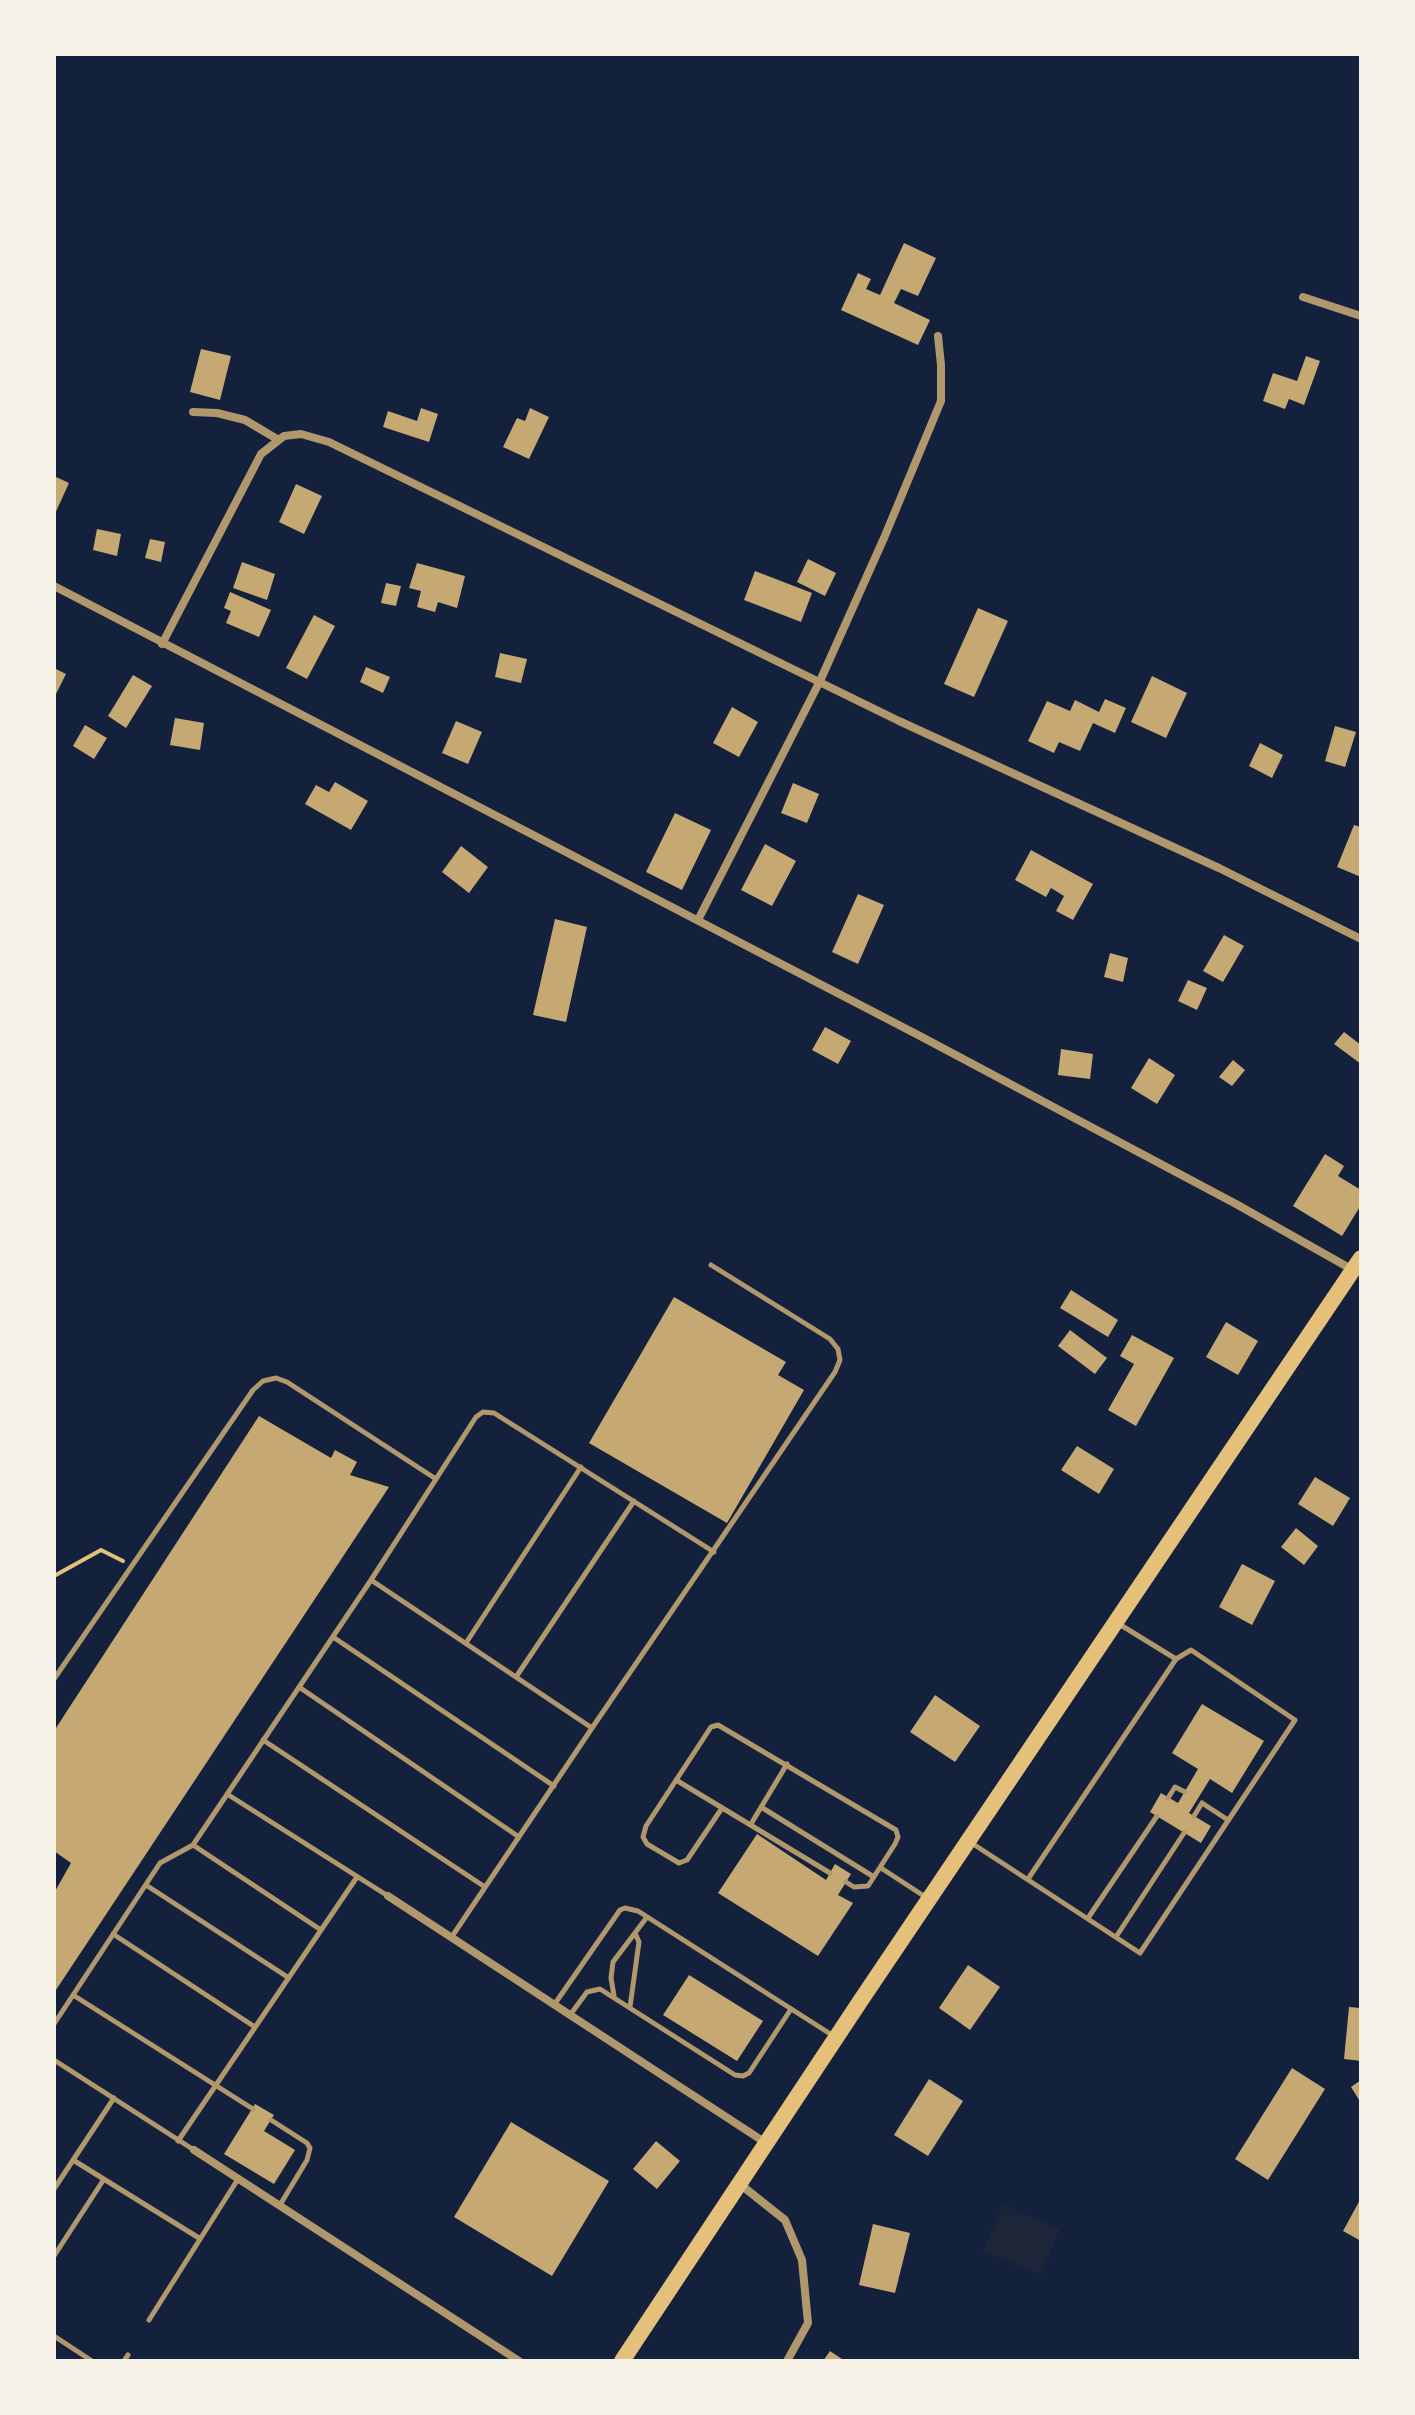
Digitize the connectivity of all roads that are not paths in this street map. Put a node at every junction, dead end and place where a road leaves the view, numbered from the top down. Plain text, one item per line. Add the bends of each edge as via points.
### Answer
1 (1303, 297) dead end
2 (1361, 316) edge
3 (938, 336) dead end
4 (193, 412) dead end
5 (277, 439) junction
6 (54, 586) edge
7 (162, 644) junction
8 (820, 681) junction
9 (698, 920) junction
10 (1361, 939) edge
11 (1357, 1264) edge
12 (711, 1265) dead end
13 (581, 1467) junction
14 (436, 1479) junction
15 (634, 1501) junction
16 (714, 1552) junction
17 (371, 1580) junction
18 (1115, 1622) junction
19 (333, 1637) junction
20 (466, 1643) junction
21 (1176, 1659) junction
22 (516, 1677) junction
23 (54, 1679) edge
24 (299, 1687) junction
25 (592, 1728) junction
26 (263, 1740) junction
27 (787, 1764) junction
28 (676, 1780) junction
29 (554, 1786) junction
30 (1185, 1792) dead end
31 (227, 1794) junction
32 (1168, 1798) dead end
33 (761, 1807) junction
34 (722, 1808) junction
35 (1157, 1816) dead end
36 (1194, 1816) dead end
37 (1228, 1820) junction
38 (751, 1824) junction
39 (1184, 1833) dead end
40 (519, 1837) junction
41 (968, 1841) junction
42 (193, 1845) junction
43 (881, 1868) junction
44 (830, 1873) dead end
45 (357, 1877) junction
46 (874, 1877) junction
47 (1028, 1879) junction
48 (846, 1882) dead end
49 (146, 1885) junction
50 (485, 1887) junction
51 (388, 1896) joint
52 (929, 1899) junction
53 (647, 1917) junction
54 (1088, 1918) junction
55 (321, 1930) junction
56 (635, 1932) junction
57 (113, 1934) junction
58 (1116, 1937) junction
59 (451, 1938) junction
60 (289, 1978) junction
61 (73, 1995) junction
62 (614, 1997) junction
63 (554, 2005) junction
64 (630, 2007) junction
65 (791, 2009) junction
66 (570, 2015) junction
67 (54, 2024) edge
68 (255, 2027) junction
69 (836, 2038) junction
70 (54, 2060) edge
71 (215, 2086) junction
72 (114, 2098) junction
73 (253, 2109) dead end
74 (271, 2120) dead end
75 (178, 2141) junction
76 (767, 2143) junction
77 (194, 2150) joint
78 (73, 2160) junction
79 (238, 2178) junction
80 (104, 2179) junction
81 (741, 2185) junction
82 (54, 2189) edge
83 (280, 2205) junction
84 (199, 2238) junction
85 (54, 2256) edge
86 (149, 2320) dead end
87 (54, 2336) edge
88 (92, 2361) edge
89 (519, 2361) edge
90 (622, 2361) edge
91 (787, 2361) edge

1 - 2 street
3 - 8 street via 941,401
4 - 5 street via 245,420
5 - 7 street via 261,454
5 - 8 street via 301,434 329,442
6 - 7 street
7 - 9 street
8 - 9 street
8 - 10 street
9 - 11 street
11 - 18 highway
12 - 16 lane via 830,1339 840,1360
13 - 14 lane via 494,1413 483,1412
13 - 15 lane
13 - 20 lane
14 - 17 lane
14 - 23 lane via 287,1382 263,1381
15 - 16 lane
15 - 22 lane
16 - 25 lane
17 - 19 lane
17 - 20 lane
18 - 21 lane
18 - 41 highway
19 - 24 lane
19 - 29 lane
20 - 22 lane
21 - 37 lane via 1191,1650 1295,1720
21 - 47 lane
22 - 25 lane
24 - 26 lane
24 - 40 lane
25 - 29 lane
26 - 31 lane
26 - 50 lane
27 - 28 lane via 718,1725 711,1727
27 - 33 lane
27 - 43 lane via 896,1830 898,1837
28 - 34 lane
28 - 34 lane via 643,1837 672,1860 687,1860
29 - 40 lane
30 - 32 lane via 1175,1787
31 - 42 lane
31 - 45 lane
33 - 38 lane
33 - 46 lane
34 - 38 lane
35 - 54 lane
36 - 37 lane via 1199,1801
37 - 58 lane via 1140,1953
38 - 44 lane
39 - 58 lane
40 - 50 lane
41 - 47 lane
41 - 52 highway
42 - 49 lane via 160,1863
42 - 55 lane
43 - 46 lane
43 - 52 lane
45 - 51 lane
45 - 55 lane
46 - 48 lane via 862,1888
47 - 54 lane
49 - 57 lane
49 - 60 lane
50 - 59 lane
51 - 59 street
52 - 69 highway
53 - 56 lane
53 - 63 lane via 631,1908 620,1910
53 - 65 lane
54 - 58 lane
55 - 60 lane
56 - 62 lane via 613,1962
56 - 64 lane via 639,1942
57 - 61 lane
57 - 68 lane
59 - 63 street
60 - 68 lane
61 - 67 lane
61 - 71 lane
62 - 64 lane
62 - 66 lane via 600,1989 587,1992
63 - 66 street
64 - 65 lane via 743,2076
65 - 69 lane
66 - 76 street
68 - 71 lane
69 - 76 highway
70 - 72 lane
71 - 73 lane
71 - 75 lane
72 - 75 lane
72 - 78 lane
74 - 83 lane via 310,2148
75 - 77 lane
76 - 81 highway
77 - 79 street
78 - 80 lane
78 - 82 lane
79 - 83 street
79 - 84 lane
80 - 84 lane
80 - 85 lane
81 - 90 highway
81 - 91 street via 785,2220 802,2260 808,2323
83 - 89 street
84 - 86 lane
87 - 88 lane

